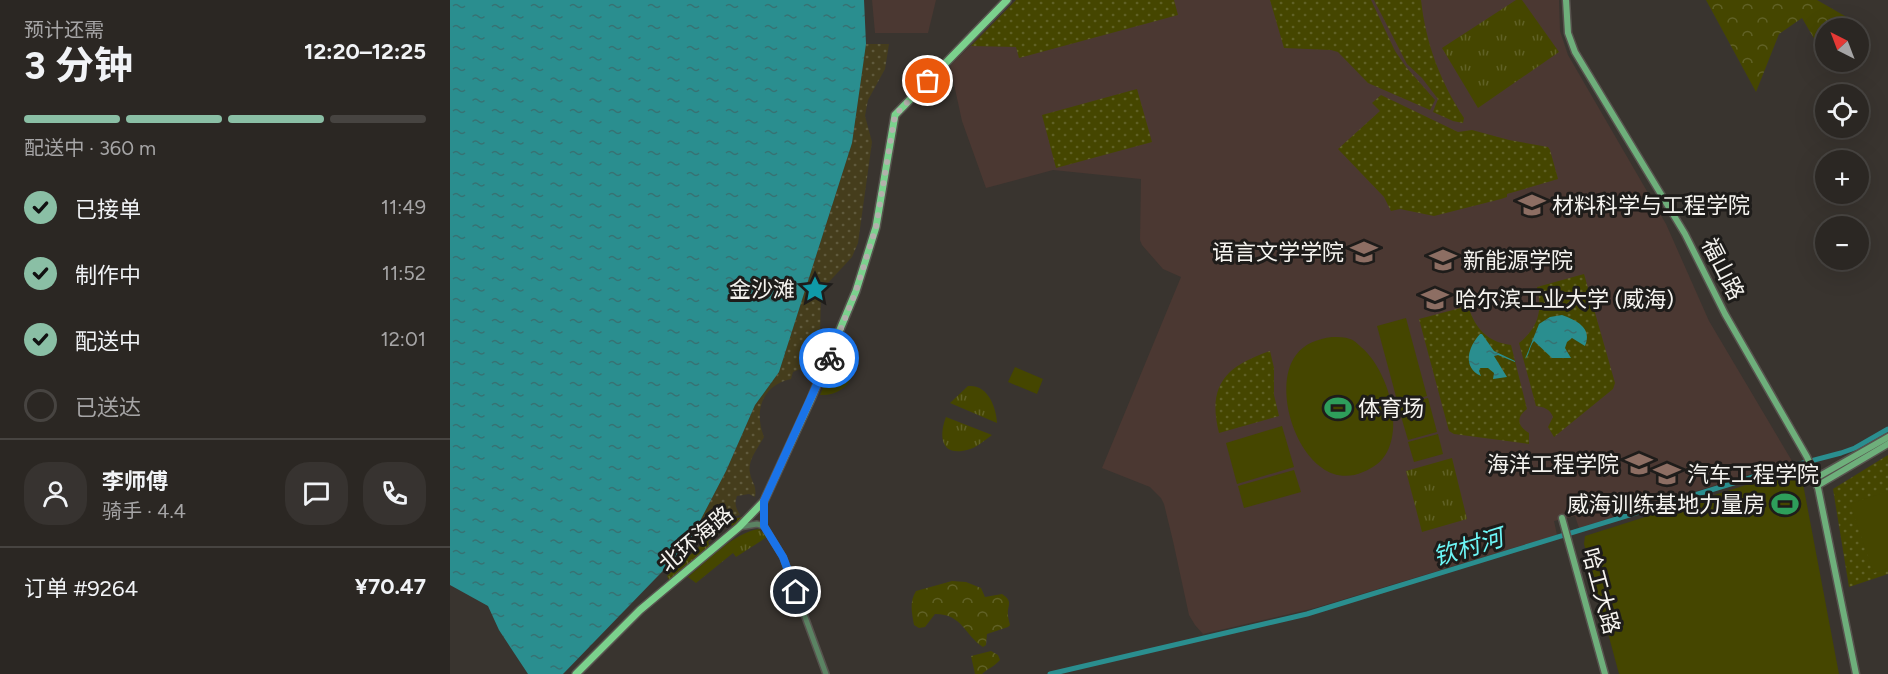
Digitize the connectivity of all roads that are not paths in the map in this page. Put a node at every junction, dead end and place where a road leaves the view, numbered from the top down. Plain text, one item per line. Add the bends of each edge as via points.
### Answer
1 (1007, 0) edge
2 (1566, 0) edge
3 (1888, 437) edge
4 (1888, 444) edge
5 (1816, 478) junction
6 (1817, 486) junction
7 (764, 501) junction
8 (1562, 518) dead end
9 (764, 526) junction
10 (739, 527) junction
11 (576, 674) edge
12 (826, 674) edge
13 (1605, 674) edge
14 (1857, 674) edge

1 - 7 main road, 北环海路 via 895,115 876,227 856,291
2 - 5 main road, 福山路 via 1568,33 1575,52 1685,234 1725,315
3 - 5 main road
4 - 6 main road
5 - 6 main road
6 - 14 main road
7 - 9 street
7 - 10 main road, 北环海路
8 - 13 main road, 哈工大路
9 - 10 street
9 - 12 street via 783,557
10 - 11 main road, 北环海路 via 640,610

